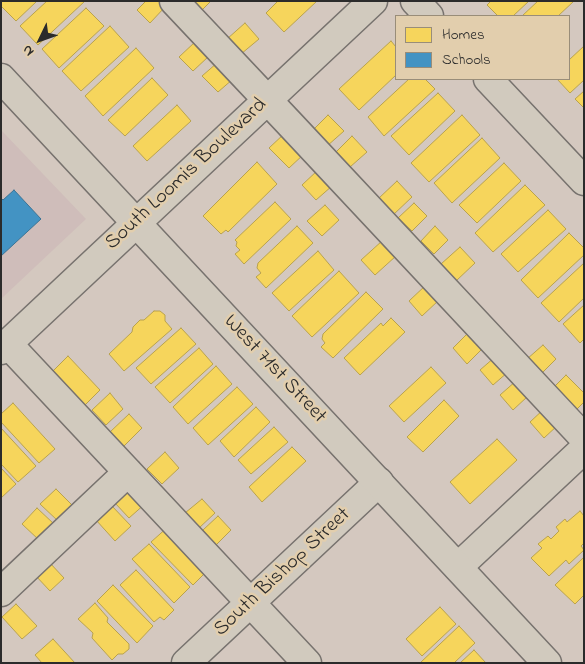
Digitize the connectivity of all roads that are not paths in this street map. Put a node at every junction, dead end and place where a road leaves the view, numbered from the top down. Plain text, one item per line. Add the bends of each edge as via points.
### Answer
1 (174, 1) edge
2 (373, 1) edge
3 (415, 1) edge
4 (429, 15) edge
5 (1, 78) edge
6 (489, 80) edge
7 (268, 100) junction
8 (584, 181) edge
9 (137, 222) junction
10 (4, 347) edge
11 (584, 438) edge
12 (584, 449) edge
13 (128, 472) junction
14 (379, 482) junction
15 (458, 567) junction
16 (1, 592) edge
17 (251, 602) junction
18 (186, 663) edge
19 (307, 663) edge
20 (547, 663) edge

1 - 7 street
2 - 7 street, South Loomis Boulevard
3 - 4 street
5 - 9 street, West 71st Street
6 - 8 street
7 - 9 street, South Loomis Boulevard
7 - 11 street
9 - 10 street, South Loomis Boulevard
9 - 14 street, West 71st Street
10 - 13 street
12 - 15 street
13 - 16 street
13 - 17 street
14 - 15 street, West 71st Street
14 - 17 street, South Bishop Street
15 - 20 street, West 71st Street
17 - 18 street, South Bishop Street
17 - 19 street

